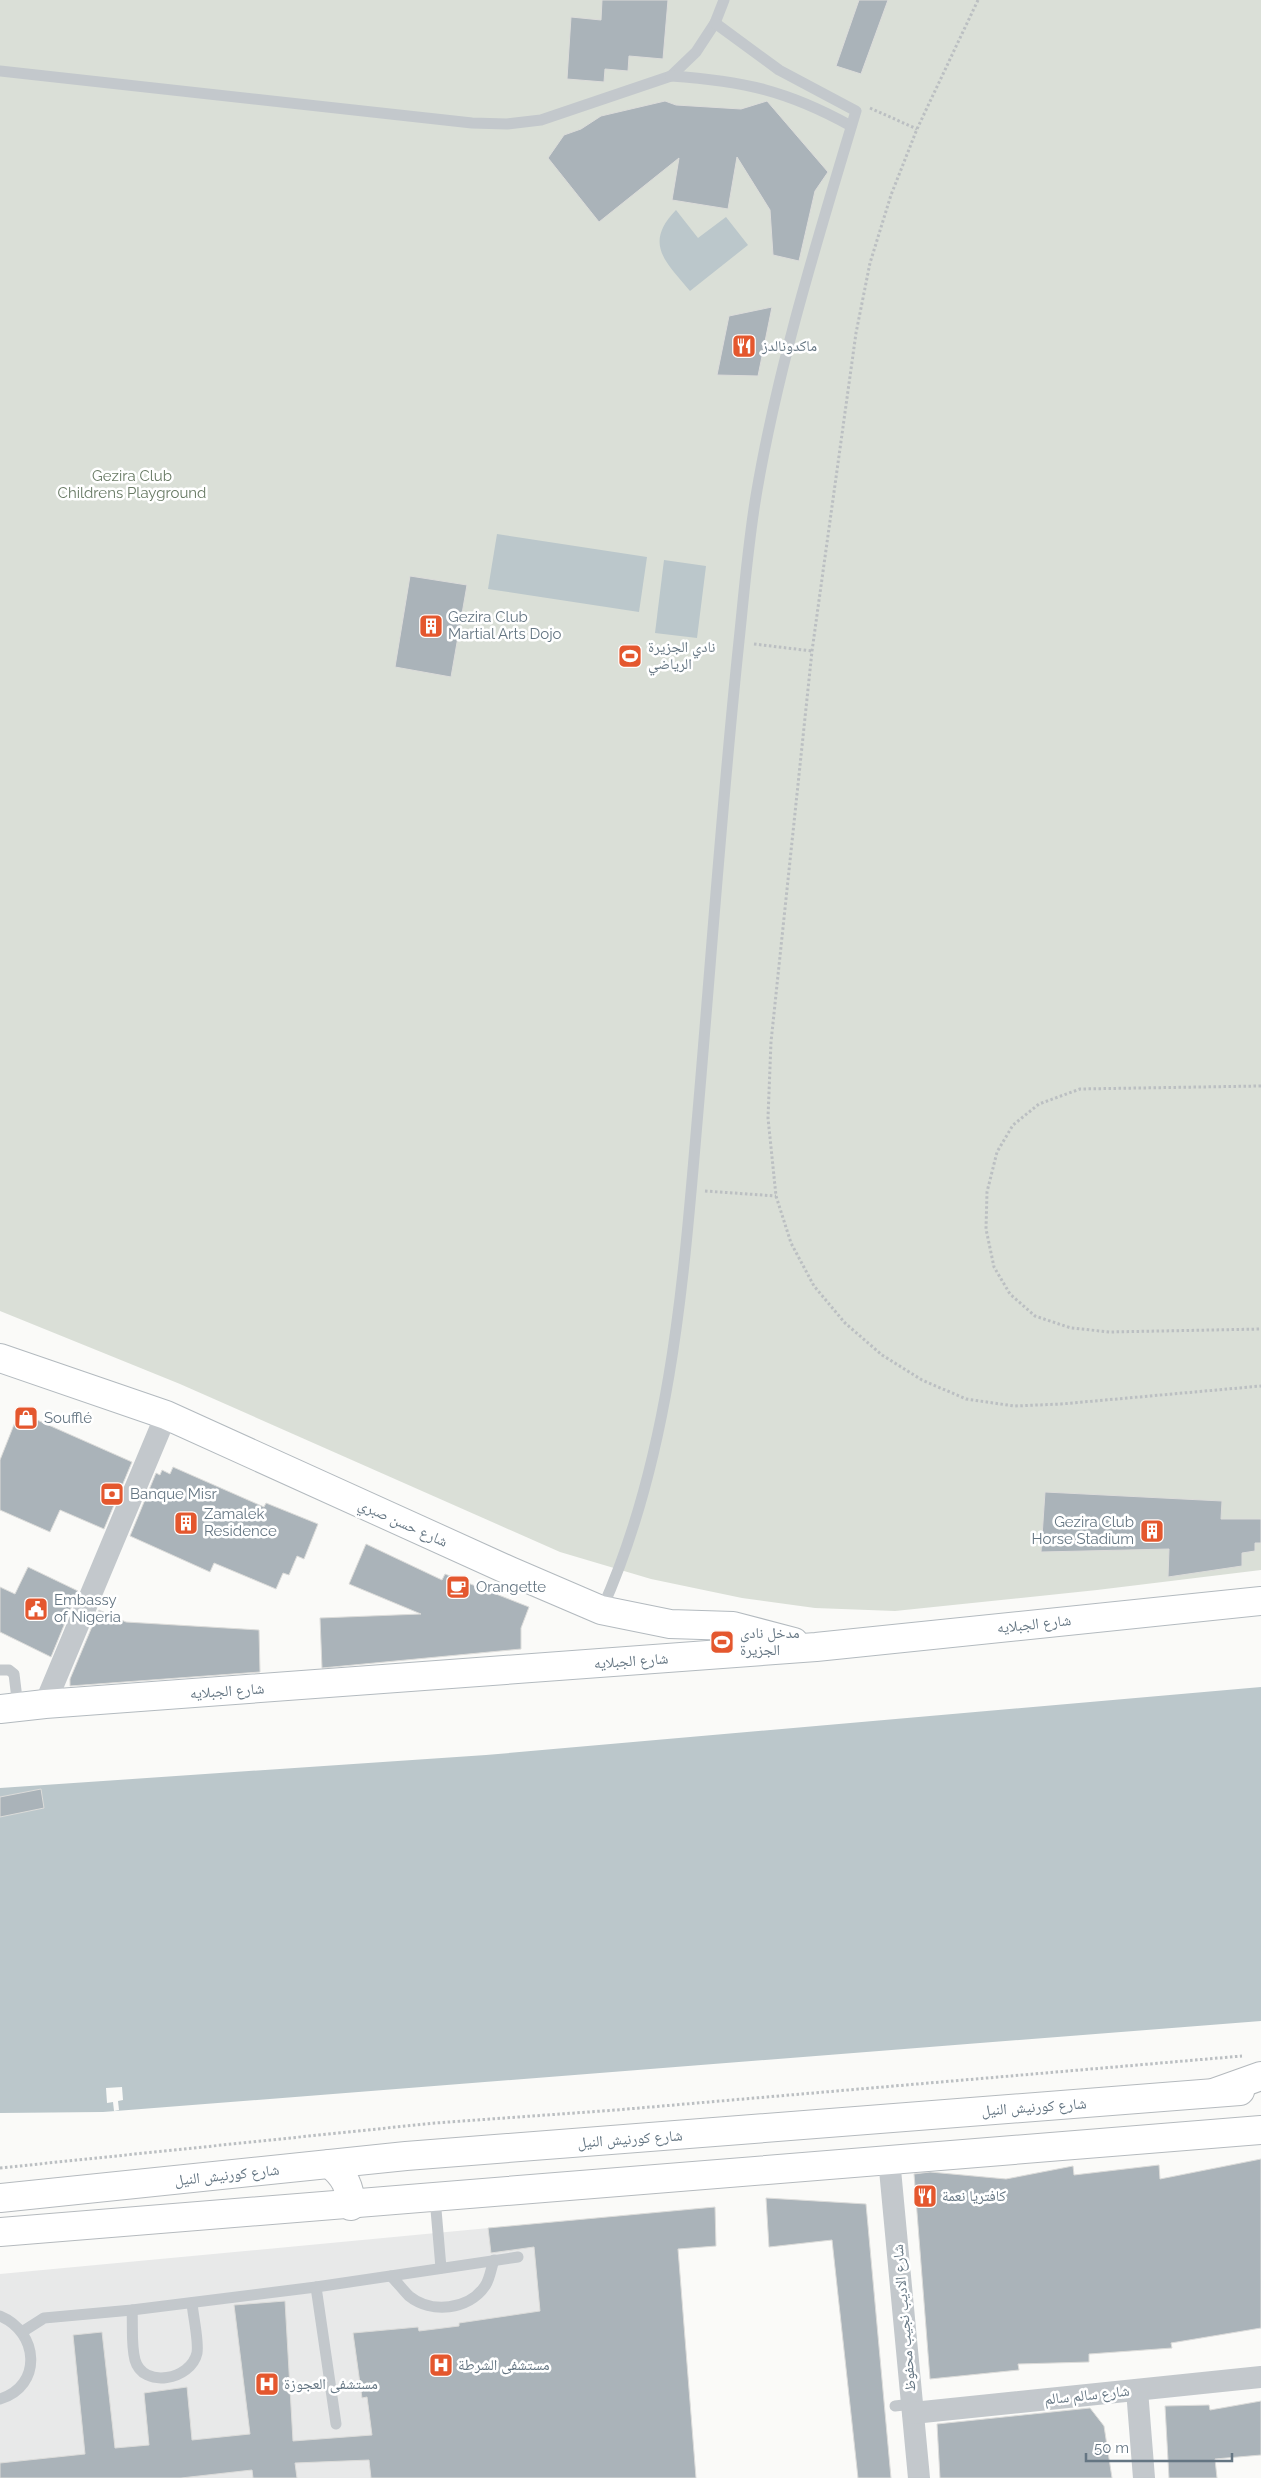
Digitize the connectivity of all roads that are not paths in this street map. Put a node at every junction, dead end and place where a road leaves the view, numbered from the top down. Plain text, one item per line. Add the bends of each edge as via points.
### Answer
1 (724, 0) edge
2 (715, 23) junction
3 (0, 71) edge
4 (671, 76) junction
5 (826, 96) junction
6 (822, 110) junction
7 (851, 126) junction
8 (0, 1358) edge
9 (166, 1415) junction
10 (1261, 1600) edge
11 (601, 1610) junction
12 (816, 1647) junction
13 (0, 1670) edge
14 (45, 1704) junction
15 (9, 1708) edge
16 (1256, 2066) edge
17 (1261, 2089) edge
18 (1216, 2092) junction
19 (1261, 2130) edge
20 (406, 2156) junction
21 (889, 2159) junction
22 (330, 2164) junction
23 (0, 2198) edge
24 (435, 2198) junction
25 (394, 2202) junction
26 (351, 2206) junction
27 (0, 2232) edge
28 (518, 2257) dead end
29 (494, 2260) junction
30 (441, 2268) junction
31 (391, 2276) junction
32 (316, 2287) junction
33 (192, 2303) junction
34 (132, 2310) junction
35 (0, 2316) edge
36 (22, 2332) junction
37 (1261, 2376) edge
38 (1137, 2390) junction
39 (0, 2399) edge
40 (907, 2408) junction
41 (336, 2424) dead end
42 (919, 2478) edge
43 (1144, 2478) edge

1 - 2 lane
2 - 4 lane via 696,52
2 - 5 lane via 764,61
3 - 4 lane via 507,124 541,120
4 - 6 lane via 721,79 769,89
5 - 6 lane
5 - 7 lane via 861,108
6 - 7 lane
7 - 11 lane via 791,334 755,500 738,643 692,1190 673,1350 649,1471 615,1580
8 - 9 main road, شارع حسن صبري
9 - 11 main road, شارع حسن صبري via 510,1572
9 - 14 street
10 - 12 main road, شارع الجبلايه
11 - 12 main road, شارع حسن صبري via 670,1624 733,1626
12 - 14 main road, شارع الجبلايه
13 - 15 lane via 14,1674
14 - 15 main road, شارع الجبلايه
16 - 18 main road
17 - 18 main road, شارع كورنيش النيل
18 - 20 main road, شارع كورنيش النيل
19 - 21 main road
20 - 22 main road, شارع كورنيش النيل
20 - 25 main road via 396,2178
21 - 24 main road
21 - 40 street, شارع الاديب نجيب محفوظ
22 - 23 main road, شارع كورنيش النيل
22 - 26 main road via 347,2182
24 - 25 main road
24 - 30 lane
25 - 26 main road
26 - 27 main road
28 - 29 lane
29 - 30 lane
29 - 31 lane via 486,2285 467,2302 443,2308 409,2296
30 - 31 lane
31 - 32 lane
32 - 33 lane
32 - 41 lane
33 - 34 lane
33 - 34 lane via 197,2352 192,2364 182,2374 170,2378 156,2378 135,2362
34 - 36 lane via 44,2318
35 - 36 lane
36 - 39 lane via 31,2354 28,2375 14,2392
37 - 38 street, شارع سالم سالم
38 - 40 street, شارع سالم سالم
38 - 43 street
40 - 42 street, شارع الاديب نجيب محفوظ

